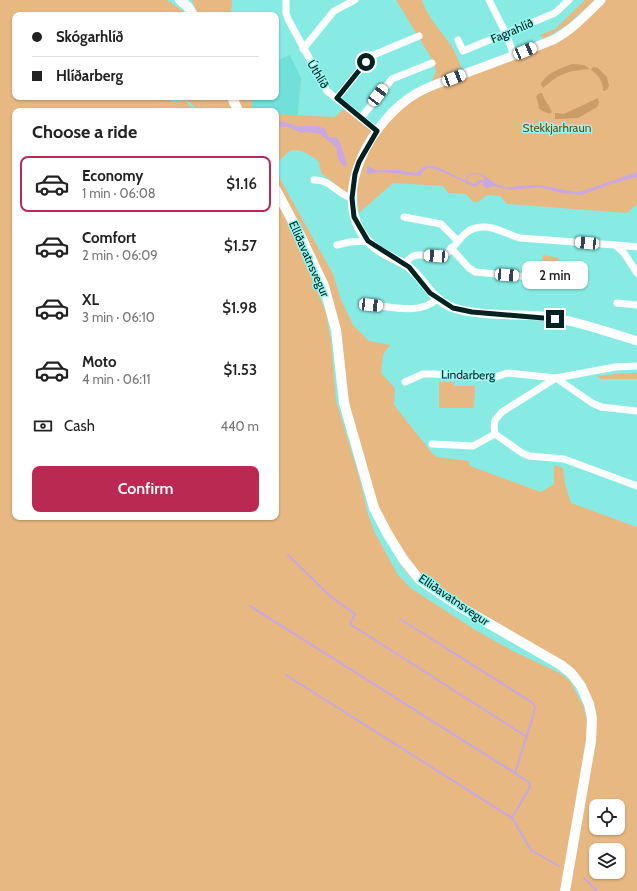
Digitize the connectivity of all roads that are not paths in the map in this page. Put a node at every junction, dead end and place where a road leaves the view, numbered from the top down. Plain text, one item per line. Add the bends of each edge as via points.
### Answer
1 (180, 0) edge
2 (286, 0) edge
3 (355, 0) edge
4 (489, 0) edge
5 (569, 0) edge
6 (601, 0) edge
7 (190, 12) edge
8 (506, 34) junction
9 (419, 36) dead end
10 (458, 40) dead end
11 (303, 49) junction
12 (514, 55) junction
13 (432, 63) dead end
14 (337, 98) junction
15 (361, 118) junction
16 (377, 131) junction
17 (314, 180) dead end
18 (279, 196) edge
19 (352, 198) junction
20 (404, 216) dead end
21 (368, 241) junction
22 (458, 241) junction
23 (337, 245) dead end
24 (615, 245) junction
25 (637, 247) edge
26 (451, 248) junction
27 (405, 264) junction
28 (637, 273) edge
29 (564, 280) dead end
30 (438, 299) junction
31 (617, 303) dead end
32 (637, 304) edge
33 (371, 305) dead end
34 (637, 341) edge
35 (637, 366) edge
36 (556, 378) junction
37 (405, 382) dead end
38 (637, 411) edge
39 (495, 434) junction
40 (432, 444) dead end
41 (637, 486) edge
42 (565, 891) edge

1 - 7 main road
2 - 11 street, Úthlíð via 286,14
3 - 11 street via 334,10
4 - 8 street
5 - 8 street, Fagrahlíð via 555,13
6 - 12 street via 564,34
8 - 10 street, Fagrahlíð via 463,51
8 - 12 street
9 - 14 street via 371,56
11 - 14 street, Úthlíð via 327,91
12 - 16 street via 418,93 395,110
13 - 15 street via 392,79
14 - 15 street, Úthlíð
15 - 16 street, Úthlíð
16 - 19 street via 359,162
17 - 19 street via 328,182
18 - 42 main road, Elliðavatnsvegur via 324,286 336,330 344,402 374,508 395,547 419,579 462,608 561,665 576,678 587,698 592,718 591,741
19 - 21 street via 354,217
20 - 22 street via 441,224
21 - 23 street
21 - 27 street
22 - 24 street via 475,228 489,228 520,238
22 - 26 street
24 - 25 street
24 - 28 street via 624,253
26 - 27 street via 446,254 441,255 416,254
26 - 29 street via 464,264 475,272
27 - 30 street
30 - 33 street via 419,309
30 - 34 street via 453,308 569,321
31 - 32 street
35 - 36 street, Lindarberg via 615,367
36 - 37 street, Lindarberg via 507,373 492,378 423,374
36 - 38 street, Lindarberg via 601,407
36 - 39 street, Lindarberg via 502,412 495,420
39 - 40 street via 473,446
39 - 41 street via 529,456 564,459

